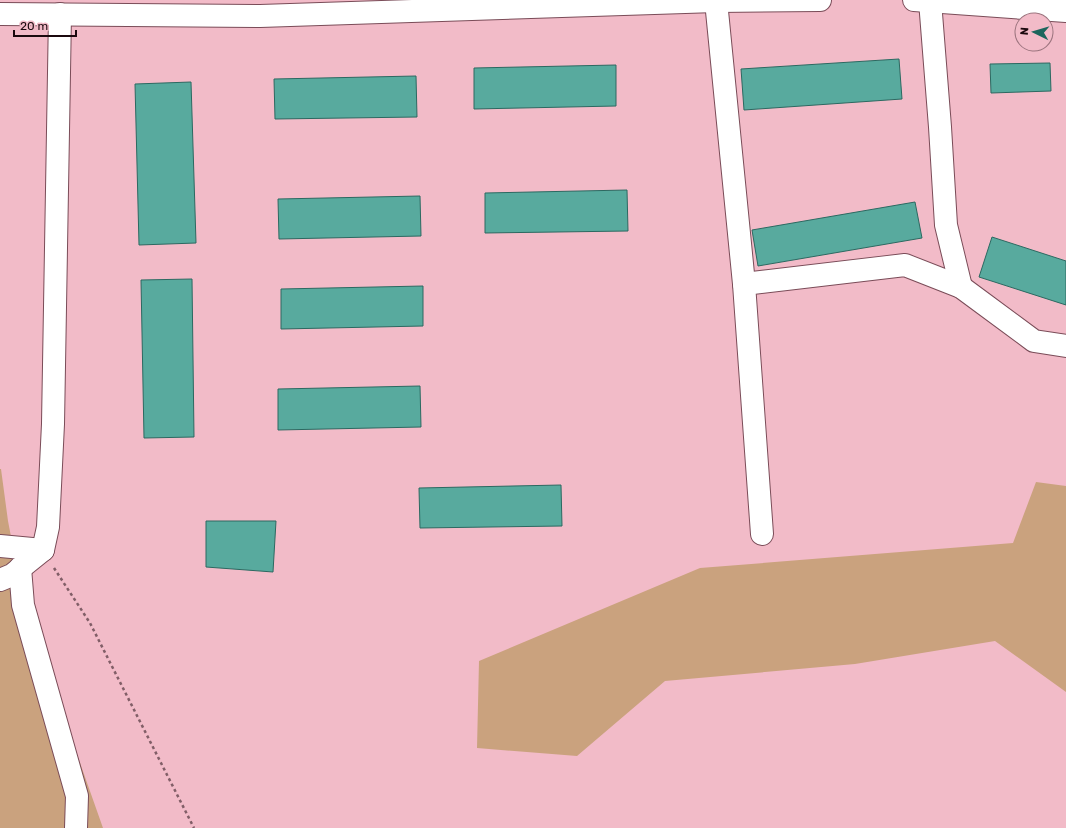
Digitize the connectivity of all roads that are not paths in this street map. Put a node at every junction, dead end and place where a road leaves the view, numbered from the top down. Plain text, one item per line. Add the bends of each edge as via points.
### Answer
1 (820, 0) edge
2 (716, 1) junction
3 (922, 1) edge
4 (1066, 11) edge
5 (0, 14) edge
6 (60, 14) junction
7 (744, 284) junction
8 (961, 287) junction
9 (1066, 346) edge
10 (762, 534) dead end
11 (0, 546) edge
12 (43, 550) junction
13 (20, 568) junction
14 (0, 580) edge
15 (76, 828) edge

1 - 2 street
2 - 6 street via 260,16
2 - 7 street
3 - 4 street
3 - 8 street via 940,127 946,225
5 - 6 street
6 - 12 street via 53,424 48,527
7 - 8 street via 905,266
7 - 10 street
8 - 9 street via 1034,340
11 - 12 street
12 - 13 street
13 - 14 street
13 - 15 street via 23,604 77,796

